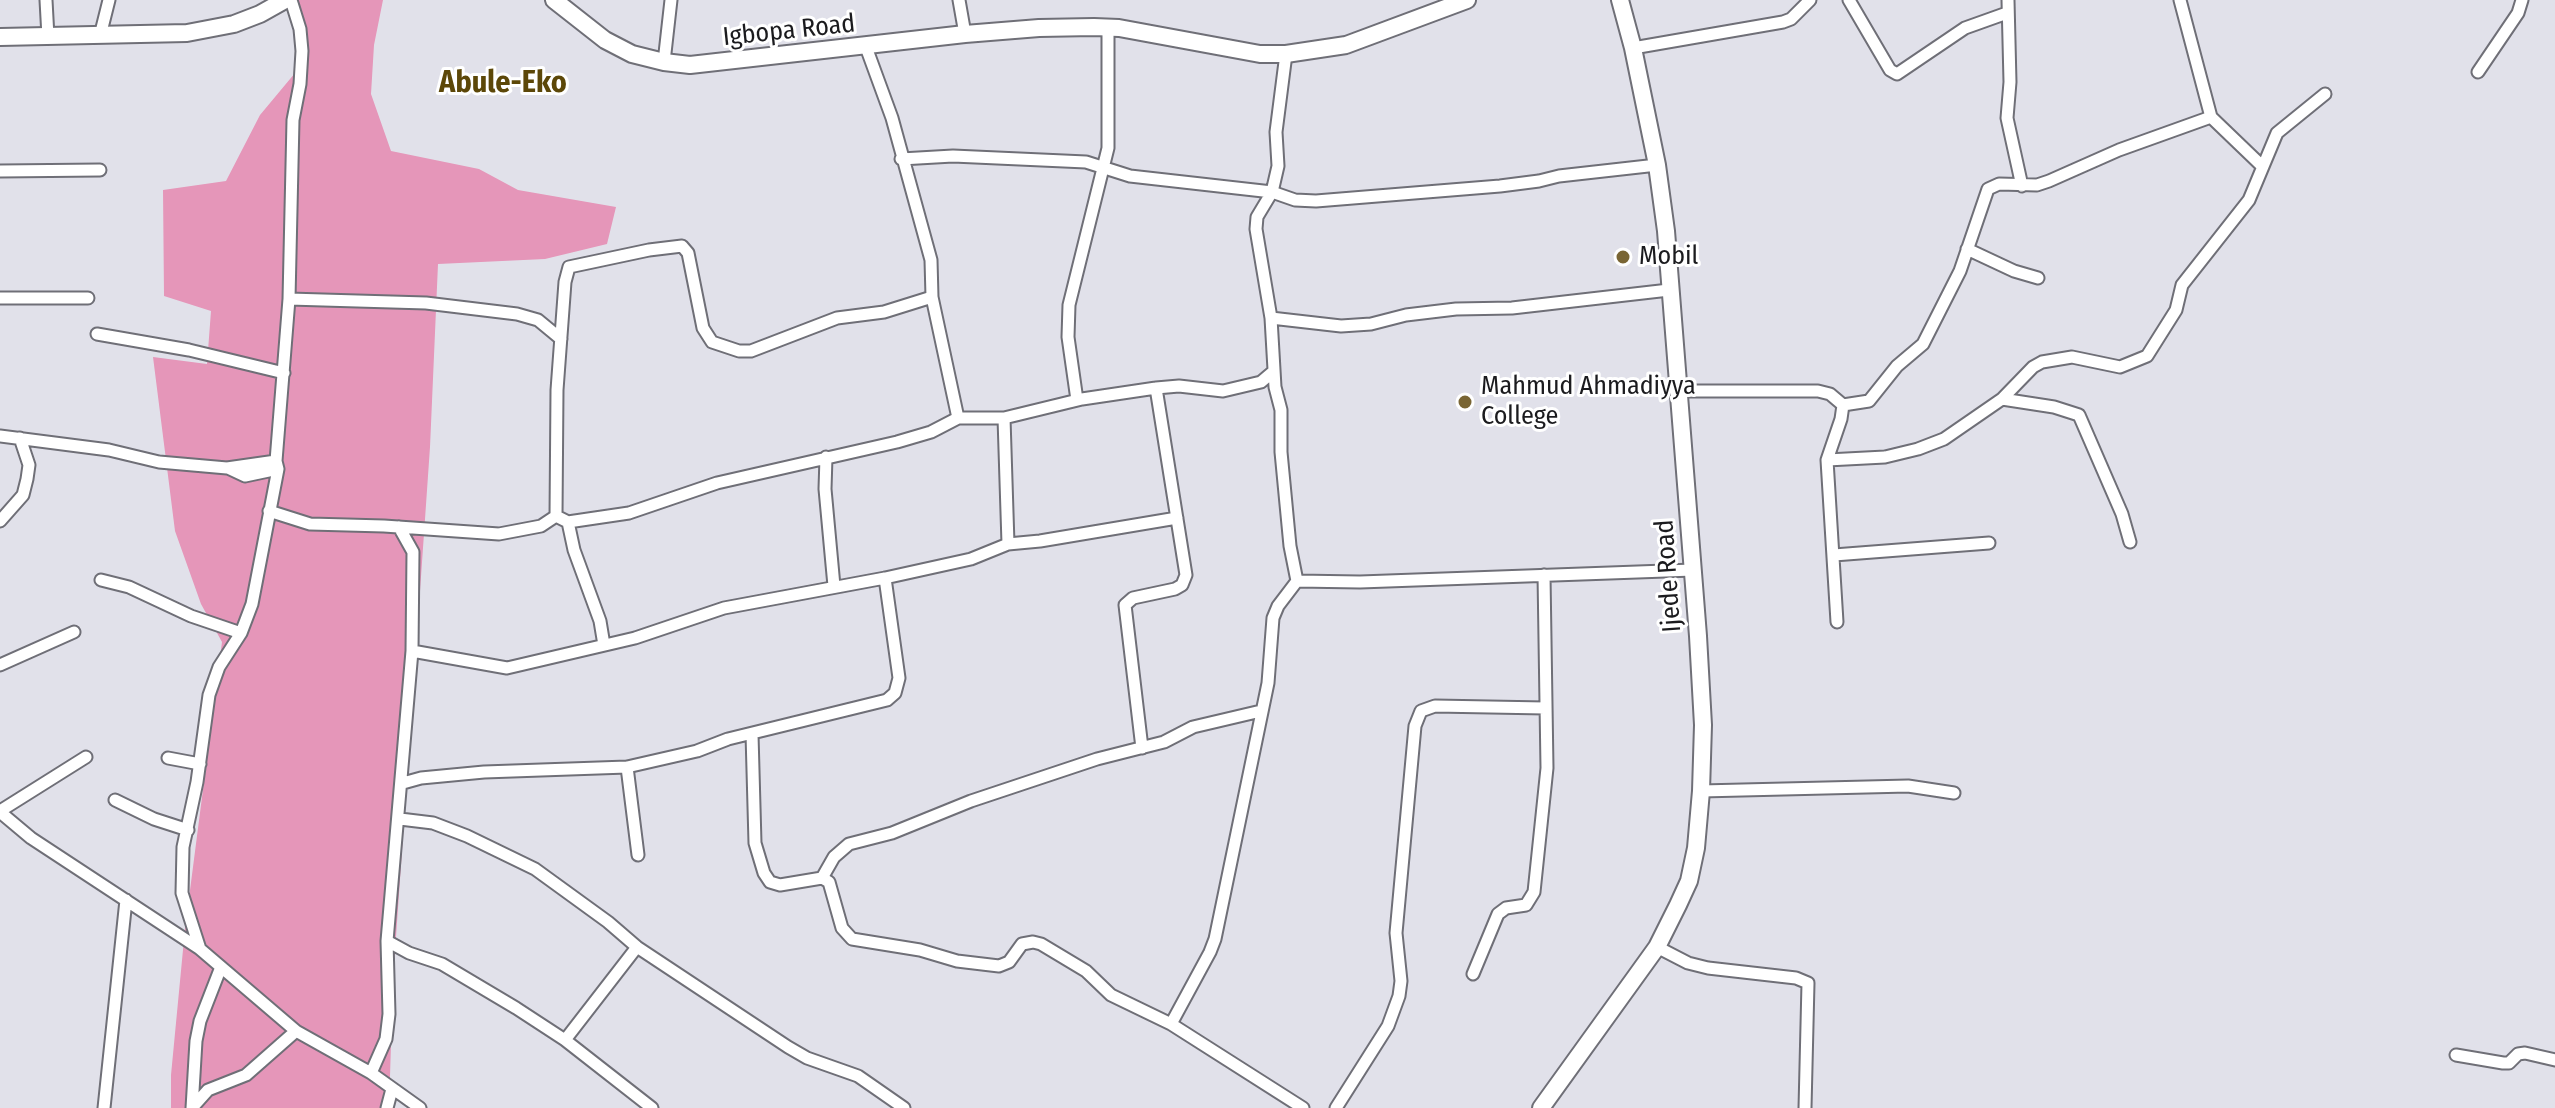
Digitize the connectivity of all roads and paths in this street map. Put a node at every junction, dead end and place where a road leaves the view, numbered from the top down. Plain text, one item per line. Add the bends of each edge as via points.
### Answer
1 (46, 0) edge
2 (109, 0) edge
3 (288, 0) edge
4 (671, 0) edge
5 (959, 0) edge
6 (1467, 0) edge
7 (1620, 0) edge
8 (1810, 0) edge
9 (1849, 0) edge
10 (2180, 0) edge
11 (2522, 0) edge
12 (557, 1) edge
13 (2008, 6) edge
14 (1108, 27) junction
15 (965, 34) junction
16 (100, 36) junction
17 (0, 37) edge
18 (48, 37) junction
19 (866, 47) junction
20 (1633, 48) junction
21 (1286, 54) junction
22 (664, 62) junction
23 (2478, 72) dead end
24 (2325, 94) dead end
25 (2211, 117) junction
26 (901, 159) junction
27 (1657, 165) junction
28 (2262, 166) junction
29 (1102, 167) junction
30 (100, 170) dead end
31 (0, 171) edge
32 (2022, 186) junction
33 (1272, 192) junction
34 (1967, 249) junction
35 (2038, 278) dead end
36 (1669, 290) junction
37 (932, 297) junction
38 (0, 298) edge
39 (88, 298) dead end
40 (289, 299) junction
41 (1271, 318) junction
42 (97, 334) dead end
43 (561, 339) junction
44 (1274, 371) junction
45 (284, 373) junction
46 (1261, 382) junction
47 (1275, 387) junction
48 (1156, 388) junction
49 (1679, 391) junction
50 (2002, 399) junction
51 (1077, 400) junction
52 (1843, 405) junction
53 (958, 418) junction
54 (1004, 418) junction
55 (0, 436) edge
56 (20, 438) junction
57 (826, 457) junction
58 (1827, 460) junction
59 (277, 465) junction
60 (227, 468) junction
61 (245, 476) junction
62 (272, 495) junction
63 (269, 511) junction
64 (556, 516) junction
65 (1177, 518) junction
66 (0, 521) edge
67 (568, 522) junction
68 (399, 527) junction
69 (2130, 542) dead end
70 (1989, 543) dead end
71 (1008, 544) junction
72 (1834, 555) junction
73 (1693, 570) junction
74 (1544, 575) junction
75 (885, 578) junction
76 (101, 580) dead end
77 (1297, 581) junction
78 (834, 586) junction
79 (1837, 622) dead end
80 (74, 632) dead end
81 (241, 633) junction
82 (604, 645) junction
83 (412, 651) junction
84 (0, 665) edge
85 (1545, 708) junction
86 (1261, 711) junction
87 (752, 734) junction
88 (1142, 748) junction
89 (86, 757) dead end
90 (168, 758) dead end
91 (200, 764) junction
92 (627, 767) junction
93 (403, 783) junction
94 (1701, 791) junction
95 (1954, 793) dead end
96 (115, 800) dead end
97 (0, 811) edge
98 (400, 819) junction
99 (188, 830) junction
100 (638, 855) dead end
101 (822, 878) junction
102 (126, 900) junction
103 (387, 941) junction
104 (637, 947) junction
105 (1657, 947) junction
106 (200, 949) junction
107 (221, 967) junction
108 (1473, 974) dead end
109 (1171, 1024) junction
110 (296, 1031) junction
111 (565, 1040) junction
112 (2456, 1055) dead end
113 (2555, 1060) edge
114 (371, 1073) junction
115 (392, 1089) junction
116 (104, 1108) edge
117 (192, 1108) edge
118 (387, 1108) edge
119 (420, 1108) edge
120 (652, 1108) edge
121 (904, 1108) edge
122 (1303, 1108) edge
123 (1336, 1108) edge
124 (1541, 1108) edge
125 (1805, 1108) edge

1 - 18 street
2 - 16 street
3 - 16 street via 213,30
3 - 40 street via 302,51 293,120
4 - 22 street
5 - 15 street
6 - 21 street, Igbopa Road via 1346,45
7 - 20 street, Ijede Road
8 - 20 street via 1783,22
9 - 13 street via 1897,74
10 - 25 street
11 - 23 street
12 - 22 street, Igbopa Road via 605,40
13 - 32 street via 2007,118
14 - 15 street, Igbopa Road
14 - 21 street, Igbopa Road
14 - 29 street via 1108,148
15 - 19 street, Igbopa Road
16 - 18 street
17 - 18 street
19 - 22 street, Igbopa Road via 712,63
19 - 26 street
20 - 27 street, Ijede Road
21 - 33 street
24 - 28 street via 2277,133
25 - 28 street
25 - 32 street via 2049,181
26 - 29 street via 953,156
26 - 37 street via 931,260
27 - 33 street via 1500,186 1316,201
27 - 36 street, Ijede Road
28 - 50 street via 2244,208 2182,285 2176,310 2147,356 2120,367 2072,357 2042,362
29 - 33 street via 1130,176
29 - 51 street via 1069,305
30 - 31 street
32 - 34 street via 1999,184 1988,189
33 - 41 street via 1256,229
34 - 35 street
34 - 52 street via 1923,344 1869,401
36 - 41 street via 1512,308 1464,308 1371,324
36 - 49 street, Ijede Road
37 - 43 street via 884,312 837,318 739,351 712,342 703,328 688,253 675,245 569,267
37 - 53 street
38 - 39 street
40 - 43 street via 426,303 517,314 538,320
40 - 45 street
41 - 44 street
42 - 45 street
43 - 64 street
44 - 46 street
44 - 47 street
45 - 59 street
46 - 47 street
46 - 48 street via 1223,391
47 - 77 street
48 - 51 street
48 - 65 street
49 - 52 street via 1818,391
49 - 73 street, Ijede Road
50 - 58 street via 1944,439 1918,449
50 - 69 street via 2079,415
51 - 54 street
52 - 58 street
53 - 54 street
53 - 57 street via 931,432
54 - 71 street
55 - 56 street
56 - 60 street
56 - 66 street via 29,465 27,479 23,495
57 - 67 street via 717,483 629,513
57 - 78 street
58 - 72 street
59 - 60 street
59 - 61 street
59 - 62 street
60 - 61 street
61 - 62 street
62 - 63 street
63 - 68 street via 310,524
63 - 81 street via 254,596
64 - 67 street
64 - 68 street via 541,526 499,534
65 - 71 street
65 - 88 street via 1186,580 1175,589 1133,598 1125,605
67 - 82 street
68 - 83 street via 413,552
70 - 72 street
71 - 75 street via 971,559
72 - 79 street
73 - 74 street
73 - 94 street, Ijede Road via 1703,725
74 - 77 street
74 - 85 street
75 - 78 street
75 - 87 street via 899,678 895,693 887,700
76 - 81 street
77 - 86 street via 1273,618
78 - 82 street via 724,608
80 - 84 street
81 - 91 street via 209,695
82 - 83 street via 507,668
83 - 93 street
85 - 108 street via 1547,768 1534,892 1526,905 1498,914
85 - 123 street via 1435,706 1421,711 1415,726 1396,933 1399,996 1388,1026
86 - 88 street via 1193,727
86 - 109 street via 1215,939
87 - 92 street
87 - 101 street via 755,843 764,873 780,885
88 - 101 street via 849,844
89 - 97 street
90 - 91 street
91 - 99 street
92 - 93 street via 484,772
92 - 100 street
93 - 98 street
94 - 95 street via 1908,786
94 - 105 street, Ijede Road via 1689,881
96 - 99 street
97 - 102 street via 31,838
98 - 103 street
98 - 104 street via 433,823 535,869
99 - 106 street via 182,893
101 - 109 street via 829,882 842,928 852,939 999,966 1009,962 1022,944 1033,942 1086,971 1111,995
102 - 106 street
102 - 116 street
103 - 111 street via 442,964
103 - 114 street via 386,1039
104 - 111 street
104 - 121 street via 788,1047 858,1076
105 - 124 street, Ijede Road
105 - 125 street via 1708,968 1808,983
106 - 107 street
107 - 110 street
107 - 117 street via 200,1021
109 - 122 street
110 - 114 street
110 - 117 street via 246,1075 208,1090
111 - 120 street
112 - 113 street via 2509,1063 2525,1053
114 - 115 street
115 - 118 street
115 - 119 street

